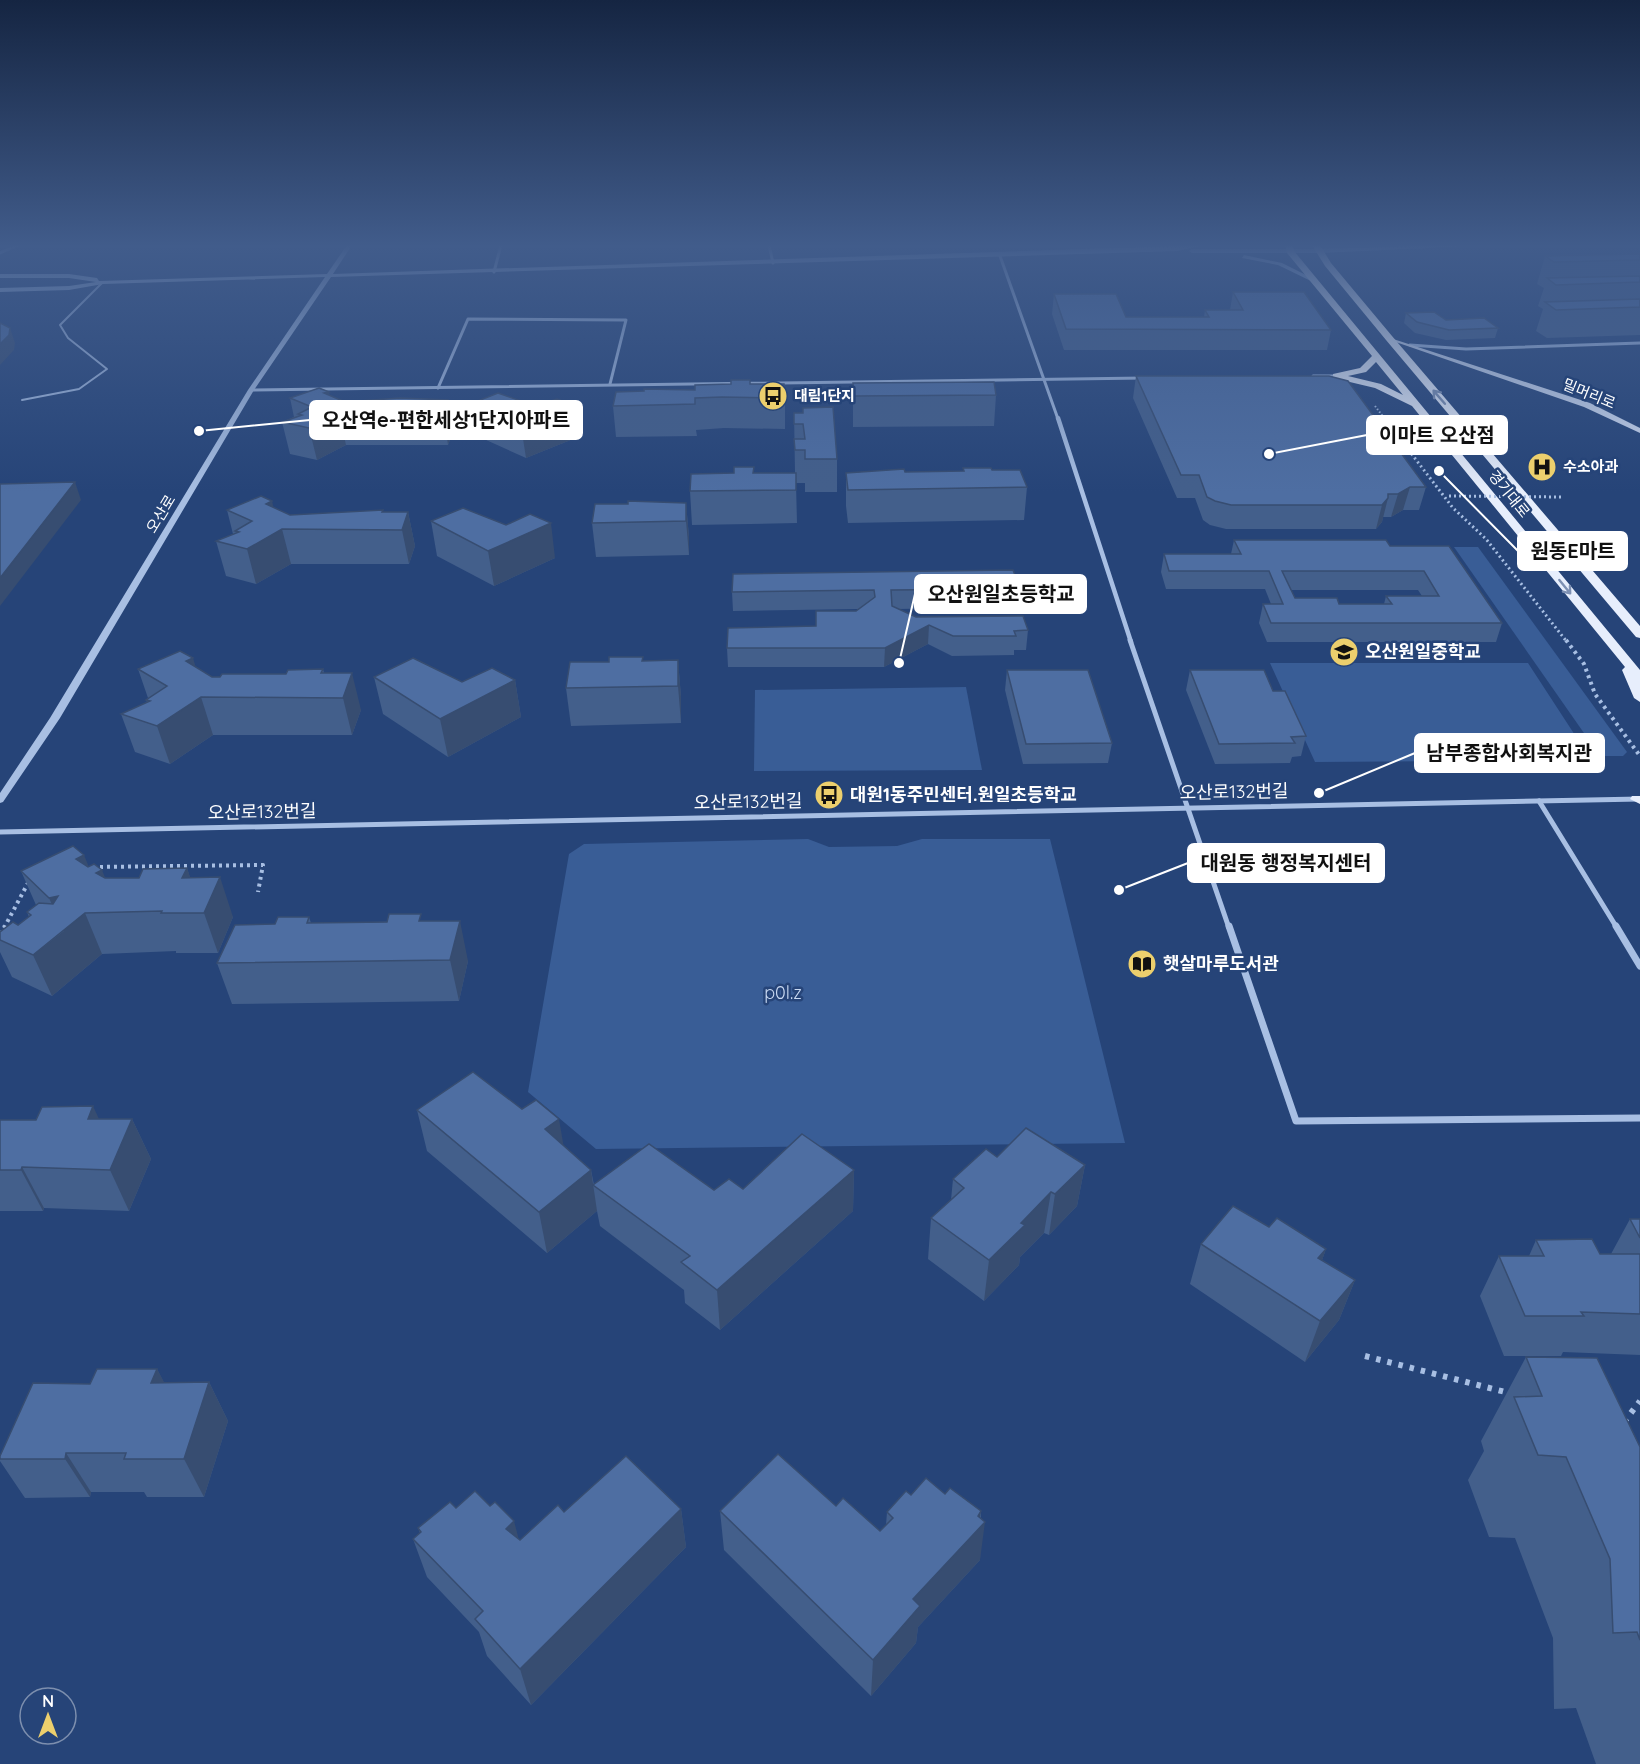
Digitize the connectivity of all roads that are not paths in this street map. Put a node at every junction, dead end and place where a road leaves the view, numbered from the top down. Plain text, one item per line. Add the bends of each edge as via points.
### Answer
1 (61, 327) edge
2 (295, 327) edge
3 (464, 327) edge
4 (624, 327) edge
5 (1026, 327) edge
6 (1353, 327) edge
7 (1380, 327) edge
8 (1355, 330) junction
9 (1367, 333) dead end
10 (1378, 335) dead end
11 (1389, 338) junction
12 (1640, 343) edge
13 (1410, 345) junction
14 (1377, 356) junction
15 (1301, 376) edge
16 (1336, 376) junction
17 (1045, 378) junction
18 (1149, 378) edge
19 (610, 384) junction
20 (438, 388) junction
21 (251, 390) junction
22 (22, 400) dead end
23 (1418, 406) junction
24 (1640, 431) edge
25 (1640, 634) edge
26 (1622, 657) junction
27 (1640, 678) edge
28 (1640, 698) edge
29 (0, 800) edge
30 (1639, 800) edge
31 (1539, 801) junction
32 (1187, 808) junction
33 (0, 832) edge
34 (1640, 966) edge
35 (1640, 1118) edge

1 - 22 lane via 68,338 107,369 97,381 69,394
2 - 21 street, 오산로
3 - 20 street
4 - 19 street
5 - 17 street
6 - 8 main road, 경기대로
7 - 11 main road, 경기대로
8 - 9 main road
8 - 14 main road, 경기대로
10 - 11 main road
11 - 13 main road, 밀머리로
25 -> 11 main road, 경기대로
12 - 13 street via 1466,349
13 - 24 main road, 밀머리로 via 1587,405
14 - 16 main road via 1363,370
14 - 23 main road, 경기대로
15 - 16 street
16 - 23 main road via 1368,384
17 - 18 street
17 - 19 street
17 - 32 street
19 - 20 street
20 - 21 street
21 - 29 street, 오산로 via 55,718
23 -> 26 main road, 경기대로
26 - 27 main road, 경기대로
26 - 28 main road
30 - 31 street, 오산로132번길
31 - 32 street, 오산로132번길
31 - 34 street
32 - 33 street, 오산로132번길
32 - 35 street via 1296,1121

